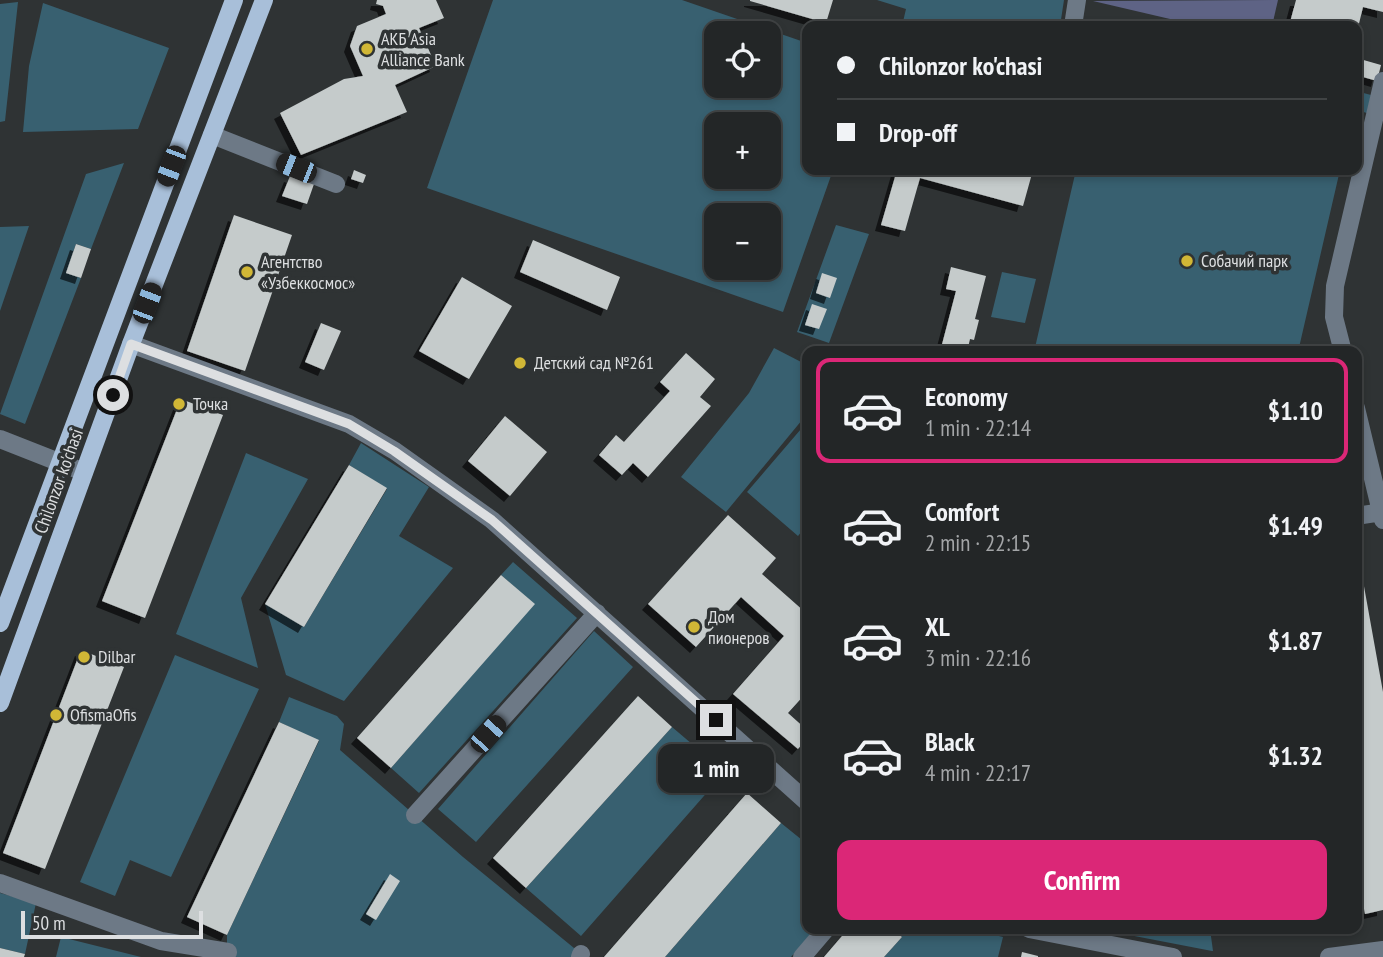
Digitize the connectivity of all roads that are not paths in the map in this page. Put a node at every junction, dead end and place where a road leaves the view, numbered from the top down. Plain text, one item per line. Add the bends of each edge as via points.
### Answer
1 (233, 0) edge
2 (264, 0) edge
3 (1077, 0) edge
4 (1074, 21) edge
5 (1383, 81) edge
6 (212, 135) junction
7 (1362, 171) edge
8 (1361, 175) edge
9 (336, 184) dead end
10 (107, 334) junction
11 (131, 344) junction
12 (1341, 346) edge
13 (1362, 432) edge
14 (0, 440) edge
15 (59, 462) junction
16 (85, 472) junction
17 (1383, 515) edge
18 (1362, 516) edge
19 (597, 613) junction
20 (0, 623) edge
21 (0, 703) edge
22 (802, 798) edge
23 (415, 816) dead end
24 (0, 883) edge
25 (822, 934) edge
26 (1055, 934) edge
27 (1383, 950) edge
28 (228, 952) dead end
29 (802, 957) edge
30 (1173, 957) edge
31 (1329, 957) edge

1 - 10 main road, Chilonzor ko'chasi
2 - 6 main road, Chilonzor ko'chasi
3 - 4 street
5 - 7 street
6 - 9 street
6 - 11 main road, Chilonzor ko'chasi
8 - 12 street via 1335,286 1334,317
10 - 11 main road
10 - 15 main road, Chilonzor ko'chasi
11 - 16 main road, Chilonzor ko'chasi
11 - 19 street via 300,405 372,437 492,520
13 - 17 street
14 - 15 street
15 - 16 street
15 - 20 main road, Chilonzor ko'chasi
16 - 21 main road, Chilonzor ko'chasi
17 - 18 street
19 - 22 street
19 - 23 street
24 - 28 street via 161,941
25 - 29 street
26 - 30 street
27 - 31 street

